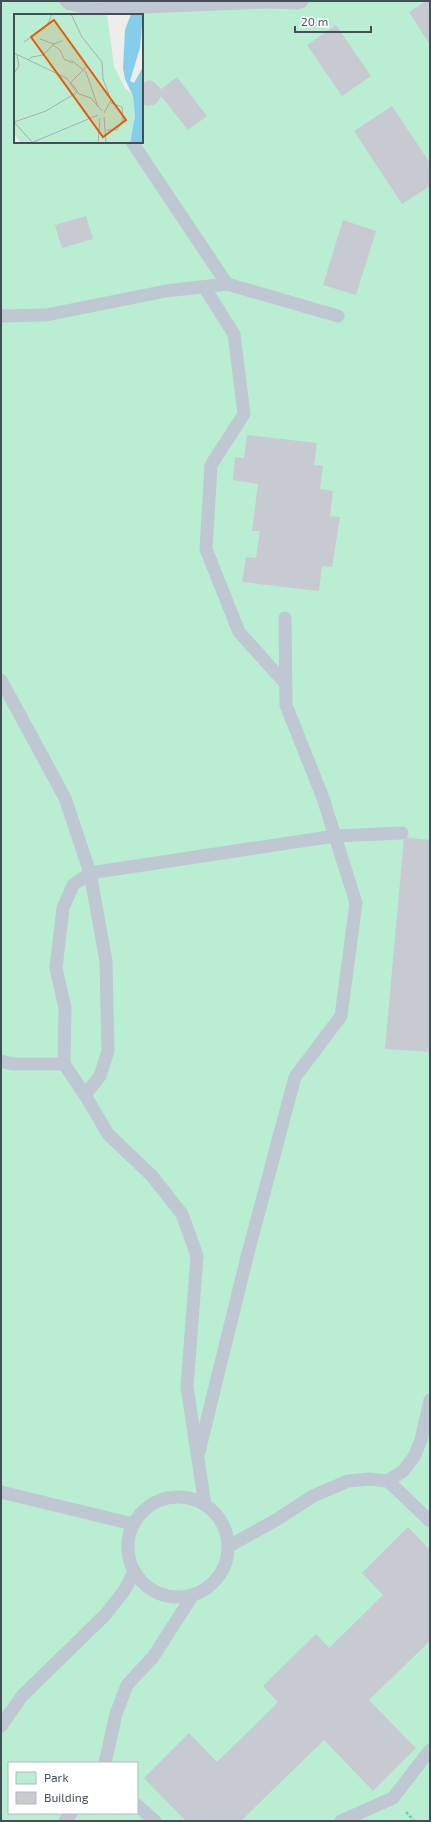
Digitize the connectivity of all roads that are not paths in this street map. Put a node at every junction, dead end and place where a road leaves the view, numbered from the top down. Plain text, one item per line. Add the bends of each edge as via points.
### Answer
1 (66, 1) edge
2 (302, 1) edge
3 (133, 143) edge
4 (227, 284) junction
5 (204, 287) junction
6 (1, 316) edge
7 (338, 316) dead end
8 (285, 618) dead end
9 (1, 680) edge
10 (286, 683) junction
11 (402, 833) dead end
12 (335, 836) junction
13 (90, 873) junction
14 (1, 1061) edge
15 (64, 1064) junction
16 (85, 1095) junction
17 (430, 1400) edge
18 (198, 1457) junction
19 (388, 1481) junction
20 (1, 1492) edge
21 (205, 1505) junction
22 (430, 1521) edge
23 (133, 1524) junction
24 (229, 1546) junction
25 (134, 1572) junction
26 (193, 1595) junction
27 (1, 1726) edge
28 (430, 1750) edge
29 (105, 1762) edge
30 (138, 1806) edge
31 (155, 1821) edge
32 (341, 1821) edge

1 - 2 lane via 95,9
3 - 4 lane
4 - 5 lane
4 - 7 lane
5 - 6 lane via 166,291 46,315
5 - 10 lane via 234,334 244,414 212,464 206,549 239,632
8 - 10 lane
9 - 13 lane via 65,798
10 - 12 lane via 286,705 323,798
11 - 12 lane
12 - 13 lane
12 - 18 lane via 356,903 341,1016 295,1077 248,1253
13 - 15 lane via 73,885 63,908 56,968 65,1008
13 - 16 lane via 106,961 108,1051 100,1076
14 - 15 lane via 12,1064
15 - 16 lane
16 - 18 lane via 108,1134 152,1176 182,1214 196,1256 187,1387
17 - 19 lane via 421,1440 414,1457 403,1472
18 - 21 lane
19 - 22 lane
19 - 24 lane via 348,1481 312,1496
20 - 23 lane
21 - 23 lane via 190,1498 174,1497 157,1501 144,1510
21 - 24 lane via 218,1516 226,1530
23 - 25 lane via 128,1539 128,1551
24 - 26 lane via 227,1562 219,1577 208,1588
25 - 26 lane via 145,1585 160,1594 176,1597
25 - 27 lane via 124,1591 105,1615 22,1696
26 - 29 lane via 153,1657 127,1685 116,1714
28 - 32 lane via 393,1798
30 - 31 lane

